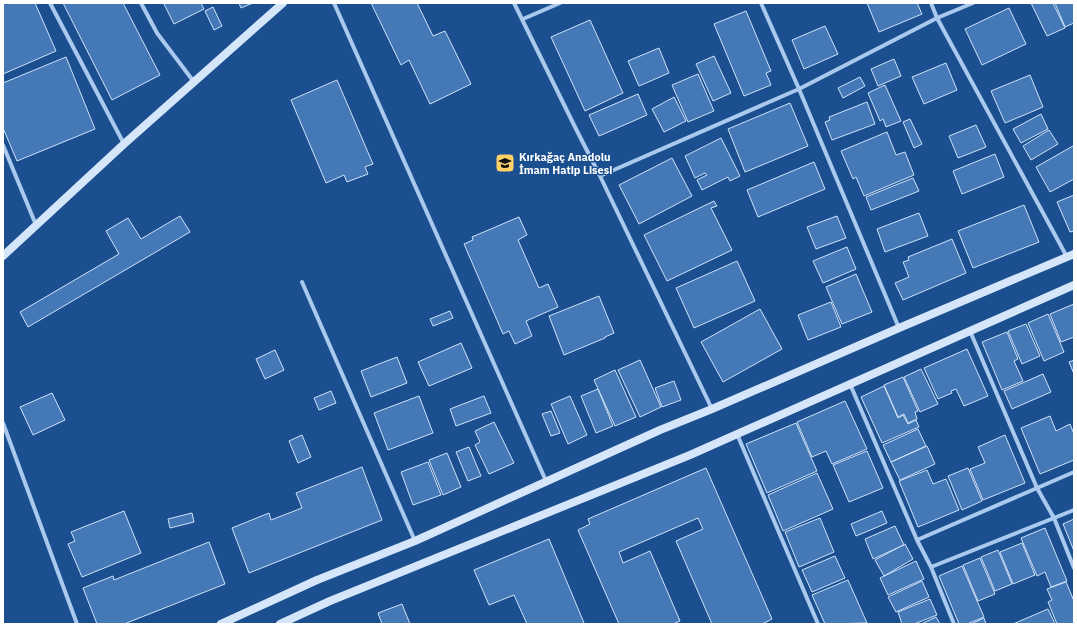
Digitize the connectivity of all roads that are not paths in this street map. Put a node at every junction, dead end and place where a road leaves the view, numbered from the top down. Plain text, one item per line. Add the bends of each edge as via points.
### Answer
1 (50, 3) edge
2 (141, 3) edge
3 (283, 3) edge
4 (334, 3) edge
5 (514, 3) edge
6 (560, 3) edge
7 (761, 3) edge
8 (931, 3) edge
9 (973, 3) edge
10 (937, 18) junction
11 (523, 19) junction
12 (195, 82) junction
13 (799, 89) junction
14 (124, 144) junction
15 (3, 145) edge
16 (600, 176) junction
17 (36, 225) junction
18 (3, 256) edge
19 (1070, 256) edge
20 (302, 282) dead end
21 (1074, 285) edge
22 (899, 328) junction
23 (970, 330) junction
24 (849, 384) junction
25 (712, 409) junction
26 (3, 423) edge
27 (737, 434) junction
28 (1074, 472) edge
29 (546, 481) junction
30 (1037, 488) junction
31 (1074, 510) edge
32 (1054, 518) junction
33 (917, 540) junction
34 (414, 541) junction
35 (931, 567) junction
36 (1074, 568) edge
37 (77, 624) edge
38 (221, 624) edge
39 (280, 624) edge
40 (818, 624) edge
41 (954, 624) edge

1 - 14 street
2 - 12 street via 157,32
3 - 12 main road
4 - 29 street
5 - 11 street
6 - 11 street
7 - 13 street
8 - 10 street
9 - 10 street
10 - 13 street
10 - 19 street
11 - 16 street
12 - 14 main road
13 - 16 street
13 - 22 street
14 - 17 main road
15 - 17 street
16 - 25 street
17 - 18 main road
19 - 22 main road
20 - 34 street
21 - 23 main road
22 - 25 main road
23 - 24 main road
23 - 30 street
24 - 27 main road
24 - 33 street
25 - 29 main road
26 - 37 street
27 - 39 main road via 690,456 330,601
27 - 40 street
28 - 30 street
29 - 34 main road
30 - 32 street
30 - 33 street
31 - 32 street
32 - 35 street
32 - 36 street
33 - 35 street
34 - 38 main road via 317,580
35 - 41 street

